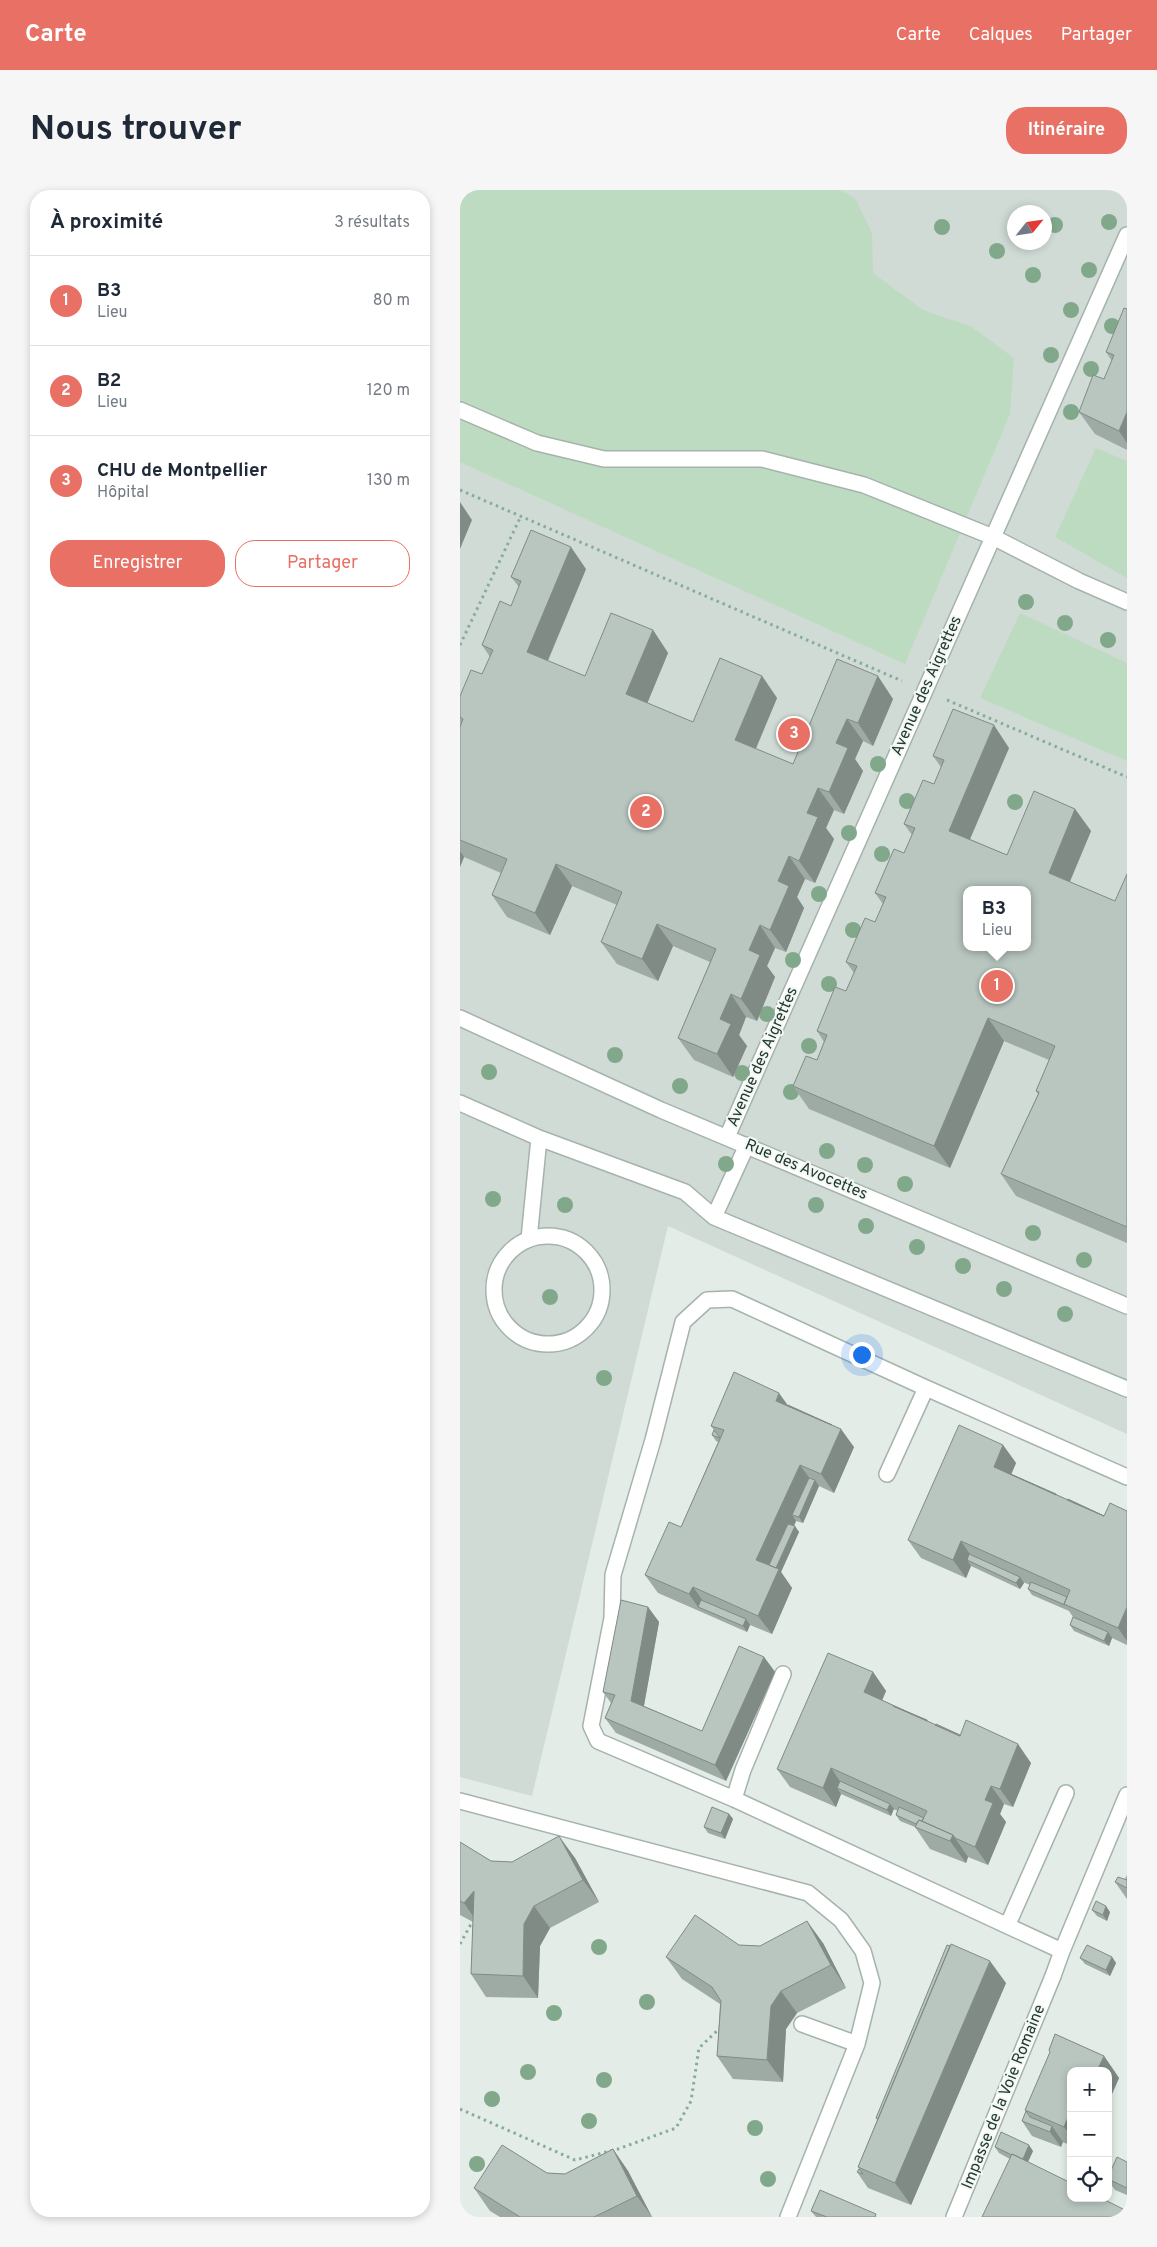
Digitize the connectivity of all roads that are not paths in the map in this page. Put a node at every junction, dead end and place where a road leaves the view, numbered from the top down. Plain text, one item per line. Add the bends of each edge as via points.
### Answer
1 (1127, 235) edge
2 (460, 410) edge
3 (993, 537) junction
4 (1127, 602) edge
5 (460, 1018) edge
6 (460, 1103) edge
7 (727, 1137) junction
8 (539, 1138) junction
9 (747, 1145) junction
10 (714, 1217) junction
11 (529, 1239) junction
12 (1127, 1306) edge
13 (926, 1388) junction
14 (1127, 1389) edge
15 (887, 1474) dead end
16 (1127, 1477) edge
17 (784, 1674) dead end
18 (1066, 1793) dead end
19 (1127, 1795) edge
20 (734, 1799) junction
21 (460, 1801) edge
22 (1008, 1924) junction
23 (1062, 1951) junction
24 (802, 2024) dead end
25 (857, 2044) junction
26 (788, 2217) edge
27 (954, 2217) edge

1 - 3 street, Avenue des Aigrettes
2 - 3 street via 537,443 604,459 762,459 864,485
3 - 4 street
3 - 7 street, Avenue des Aigrettes
5 - 7 street, Rue des Avocettes
6 - 8 street
7 - 9 street, Rue des Avocettes
8 - 10 street via 685,1192
8 - 11 street
9 - 10 street
9 - 12 street, Rue des Avocettes
10 - 14 street
11 - 11 street via 563,1238 591,1258 599,1273 600,1307 581,1334 566,1342 547,1345 529,1341 513,1332 501,1317 495,1299 495,1280 501,1263 514,1248
13 - 15 street
13 - 16 street
13 - 20 street via 732,1299 707,1300 683,1322 653,1440 613,1575 612,1618 591,1726 598,1741
17 - 20 street
18 - 22 street
19 - 23 street, Impasse de la Voie Romaine
20 - 22 street
21 - 25 street via 808,1893 841,1920 863,1951 872,1983
22 - 23 street
23 - 27 street, Impasse de la Voie Romaine
24 - 25 street
25 - 26 street

